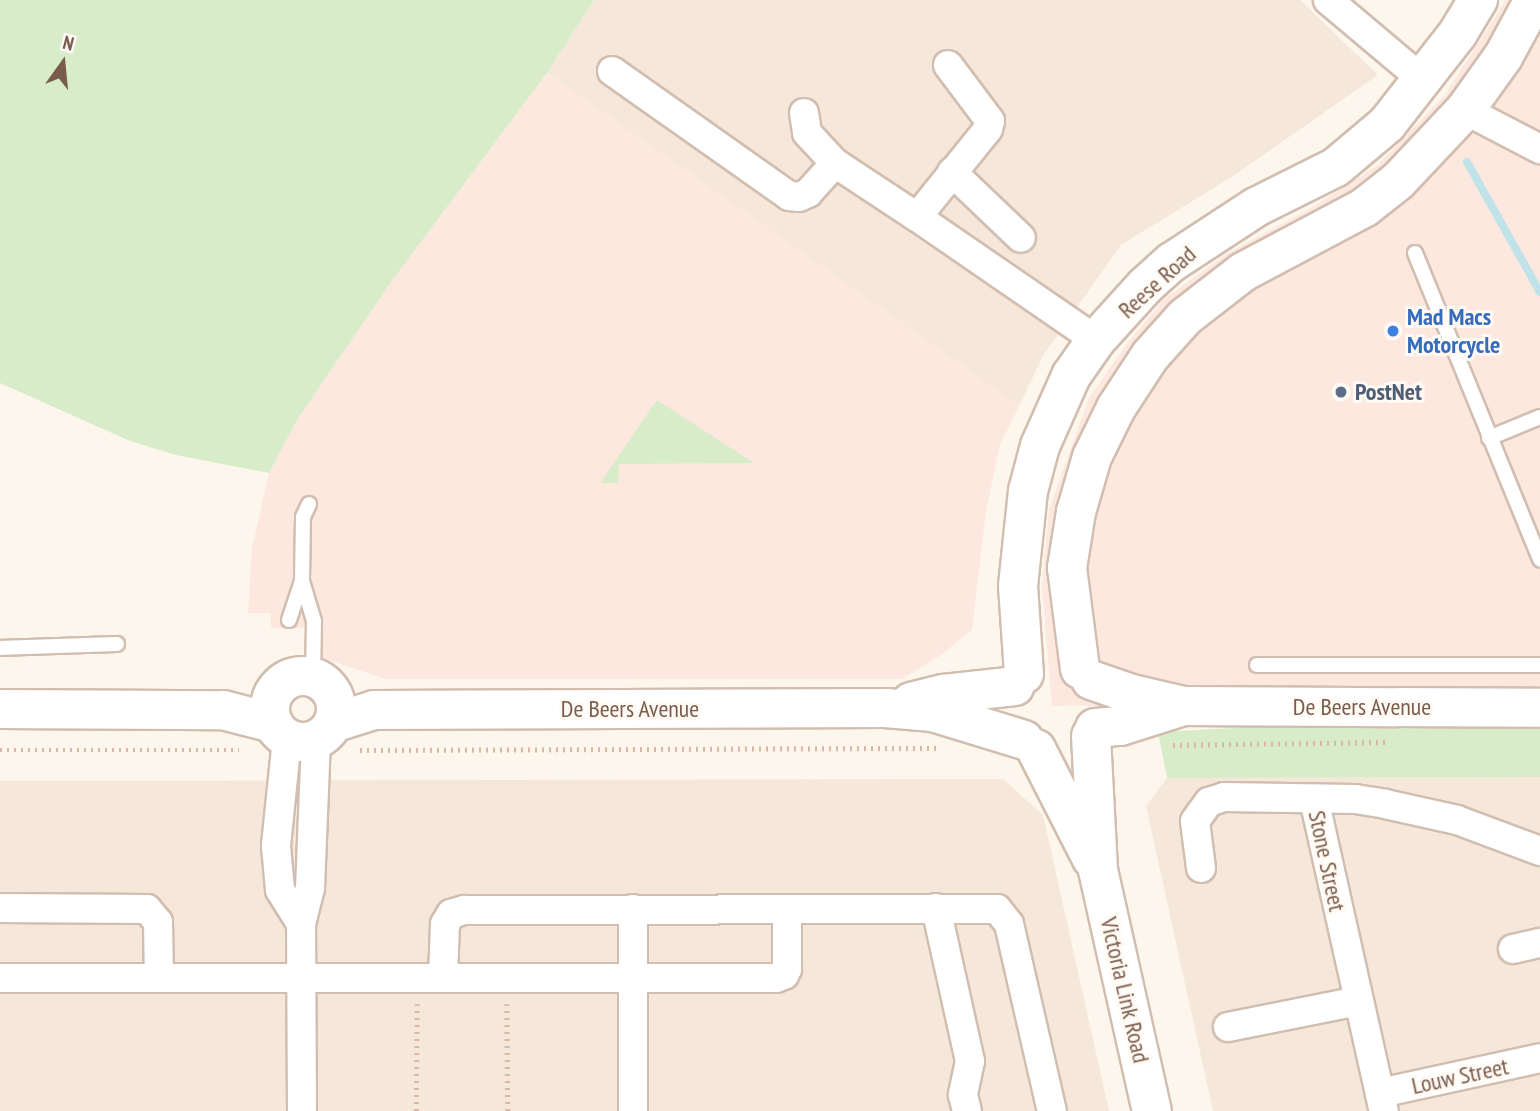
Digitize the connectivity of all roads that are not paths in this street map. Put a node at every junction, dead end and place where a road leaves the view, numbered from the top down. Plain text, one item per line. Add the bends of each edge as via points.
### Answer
1 (1328, 0) edge
2 (1478, 0) edge
3 (1534, 0) edge
4 (948, 65) dead end
5 (612, 71) dead end
6 (1423, 80) junction
7 (1465, 110) junction
8 (804, 113) dead end
9 (1540, 149) edge
10 (835, 163) junction
11 (952, 172) junction
12 (917, 217) junction
13 (1021, 238) dead end
14 (1415, 253) dead end
15 (1096, 340) junction
16 (1540, 417) edge
17 (1489, 438) junction
18 (309, 504) dead end
19 (1540, 560) edge
20 (302, 581) junction
21 (289, 620) dead end
22 (117, 644) dead end
23 (0, 648) edge
24 (1257, 665) dead end
25 (1540, 665) edge
26 (1086, 674) junction
27 (1020, 680) junction
28 (1184, 706) junction
29 (885, 708) junction
30 (1540, 708) edge
31 (0, 709) edge
32 (303, 721) junction
33 (1093, 732) junction
34 (1030, 744) junction
35 (283, 792) junction
36 (313, 792) junction
37 (1314, 799) junction
38 (1540, 851) edge
39 (1200, 868) dead end
40 (1098, 870) junction
41 (0, 908) edge
42 (936, 908) junction
43 (633, 909) junction
44 (787, 909) junction
45 (301, 924) junction
46 (159, 977) junction
47 (0, 978) edge
48 (301, 978) junction
49 (430, 978) junction
50 (633, 978) junction
51 (1358, 1001) junction
52 (1228, 1027) dead end
53 (1540, 1058) edge
54 (1382, 1102) edge
55 (302, 1111) edge
56 (633, 1111) edge
57 (967, 1111) edge
58 (1052, 1111) edge
59 (1152, 1111) edge

1 - 6 street
2 - 6 street, Reese Road
3 - 7 street, Reese Road via 1503,57
4 - 11 street via 990,121
5 - 10 street via 789,196 799,198 808,192
6 - 15 street, Reese Road via 1387,124 1336,167 1212,234 1145,286
7 - 9 street
7 - 26 street, Reese Road via 1425,156 1365,207 1243,272 1185,317 1150,356 1098,445 1076,512 1067,568
8 - 10 street via 807,133
10 - 12 street
11 - 12 street
11 - 13 street
12 - 15 street
14 - 17 lane
15 - 27 street, Reese Road via 1071,376 1040,446 1028,491 1018,586
16 - 17 lane
17 - 19 lane
18 - 20 lane via 303,517
20 - 21 lane
20 - 32 lane via 314,621
22 - 23 lane
24 - 25 lane
26 - 27 street via 1066,663 1051,662 1037,666
26 - 28 street, De Beers Avenue via 1132,694
26 - 33 street via 1101,708
27 - 29 street, De Beers Avenue
27 - 34 street via 1010,700 1010,715 1015,729
28 - 30 street, De Beers Avenue
28 - 33 street, De Beers Avenue
29 - 32 street, De Beers Avenue via 374,709
29 - 34 street, De Beers Avenue via 933,712
31 - 32 street, De Beers Avenue via 223,709
32 - 35 street
32 - 36 street
33 - 34 street via 1080,746 1066,751 1051,752
33 - 40 street, Victoria Link Road
34 - 40 street, Victoria Link Road
35 - 36 street
35 - 45 street via 276,846 280,890
36 - 45 street via 310,889
37 - 38 street, Stone Street via 1355,799 1415,810 1488,830
37 - 39 street via 1224,797 1209,802 1195,821
37 - 51 street, Stone Street
40 - 59 street, Victoria Link Road
41 - 46 street via 147,909 158,922
42 - 44 street
42 - 57 street via 970,1061 963,1096
42 - 58 street via 997,909 1007,918
43 - 44 street
43 - 49 street via 457,911 444,924
43 - 50 street
44 - 50 street via 787,969 780,978
45 - 48 street
46 - 47 street
46 - 48 street
48 - 49 street
48 - 55 street
49 - 50 street
50 - 56 street
51 - 52 street
51 - 54 street, Stone Street
53 - 54 street, Louw Street

